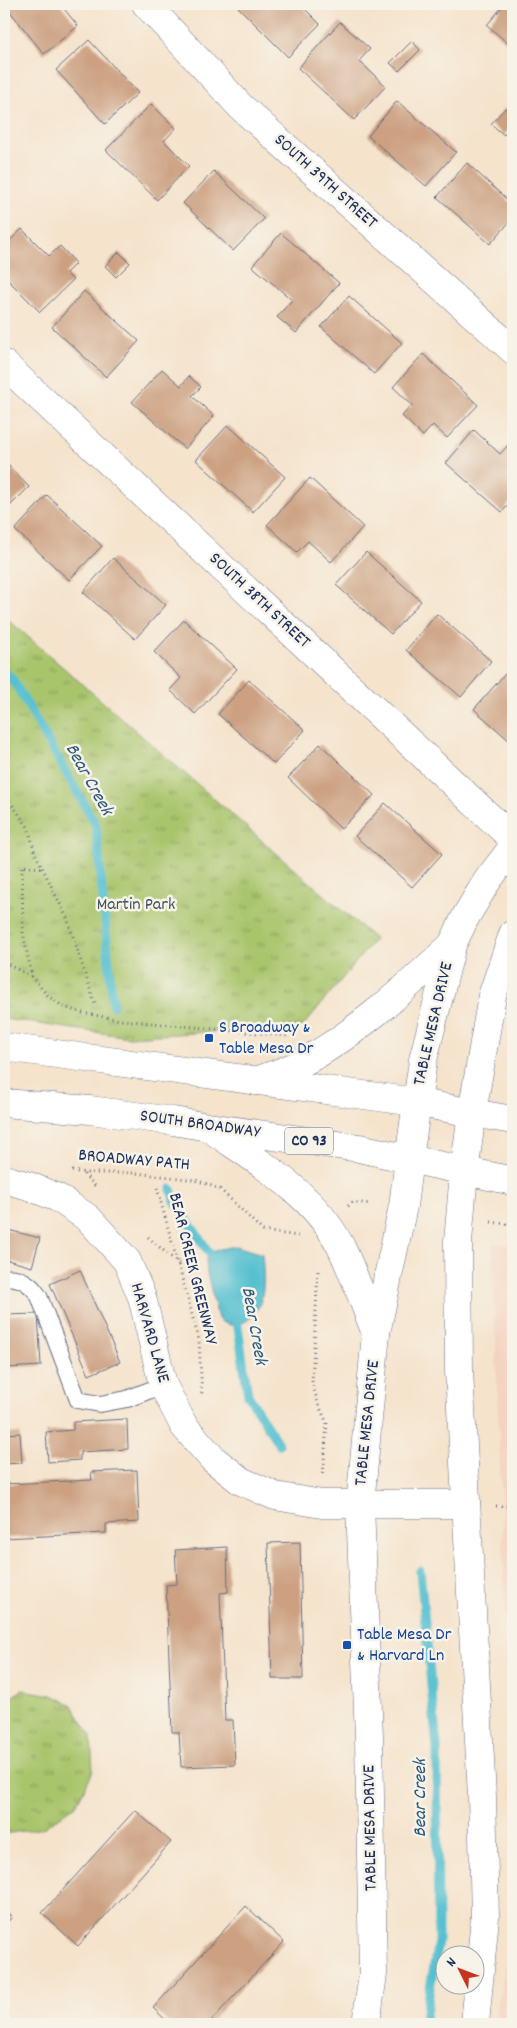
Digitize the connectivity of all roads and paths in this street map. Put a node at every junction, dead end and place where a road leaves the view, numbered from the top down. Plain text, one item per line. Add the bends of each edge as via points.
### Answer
1 (146, 4) edge
2 (513, 350) edge
3 (4, 364) edge
4 (4, 793) edge
5 (513, 839) edge
6 (513, 847) edge
7 (42, 868) junction
8 (513, 934) edge
9 (452, 945) junction
10 (4, 962) edge
11 (32, 977) junction
12 (96, 1007) dead end
13 (292, 1036) dead end
14 (4, 1047) edge
15 (256, 1081) junction
16 (416, 1102) junction
17 (4, 1103) edge
18 (472, 1113) junction
19 (513, 1120) edge
20 (208, 1127) junction
21 (409, 1159) junction
22 (66, 1169) dead end
23 (464, 1172) junction
24 (4, 1179) edge
25 (513, 1182) edge
26 (158, 1188) dead end
27 (353, 1202) dead end
28 (371, 1204) dead end
29 (491, 1222) dead end
30 (513, 1225) edge
31 (304, 1237) dead end
32 (319, 1264) dead end
33 (4, 1278) edge
34 (376, 1333) junction
35 (163, 1385) junction
36 (202, 1401) dead end
37 (323, 1478) dead end
38 (466, 1504) junction
39 (360, 1505) junction
40 (366, 2024) edge
41 (475, 2024) edge

1 - 2 main road, SOUTH 39TH STREET via 241,107
3 - 5 main road, SOUTH 38TH STREET
4 - 7 path via 28,827
6 - 9 main road, TABLE MESA DRIVE via 486,881
7 - 11 path via 22,866 23,933
7 - 12 path via 67,918
8 - 18 main road via 492,996
9 - 15 main road via 414,980 328,1048 295,1066
9 - 16 main road, TABLE MESA DRIVE via 423,1060
10 - 11 path
11 - 13 path via 48,996 64,1007 83,1012 121,1020
14 - 15 main road
15 - 16 main road
16 - 18 main road
16 - 21 main road, TABLE MESA DRIVE
17 - 20 main road, SOUTH BROADWAY / CO 93 via 90,1110
18 - 19 main road
18 - 23 main road
20 - 21 main road, SOUTH BROADWAY / CO 93 via 359,1148
20 - 34 main road via 292,1186 324,1222 340,1244
21 - 23 main road, SOUTH BROADWAY / CO 93
21 - 34 main road, TABLE MESA DRIVE via 403,1206
22 - 31 path, BROADWAY PATH via 84,1173 135,1172 196,1180 220,1189 263,1231
23 - 25 main road, SOUTH BROADWAY / CO 93
23 - 38 main road via 458,1252 459,1371
24 - 35 main road, HARVARD LANE via 58,1198 88,1218 127,1261 142,1297
26 - 36 path, BEAR CREEK GREENWAY via 199,1340
27 - 28 path
29 - 30 path
32 - 37 path via 312,1383 327,1423
33 - 35 lane via 31,1284 39,1296 78,1400 100,1404 127,1399
34 - 39 main road, TABLE MESA DRIVE
35 - 39 main road, HARVARD LANE via 184,1426 214,1458 242,1481 275,1496 322,1504
38 - 39 main road, HARVARD LANE
38 - 41 main road via 482,1796 485,1917
39 - 40 main road, TABLE MESA DRIVE via 369,1727 373,1974

